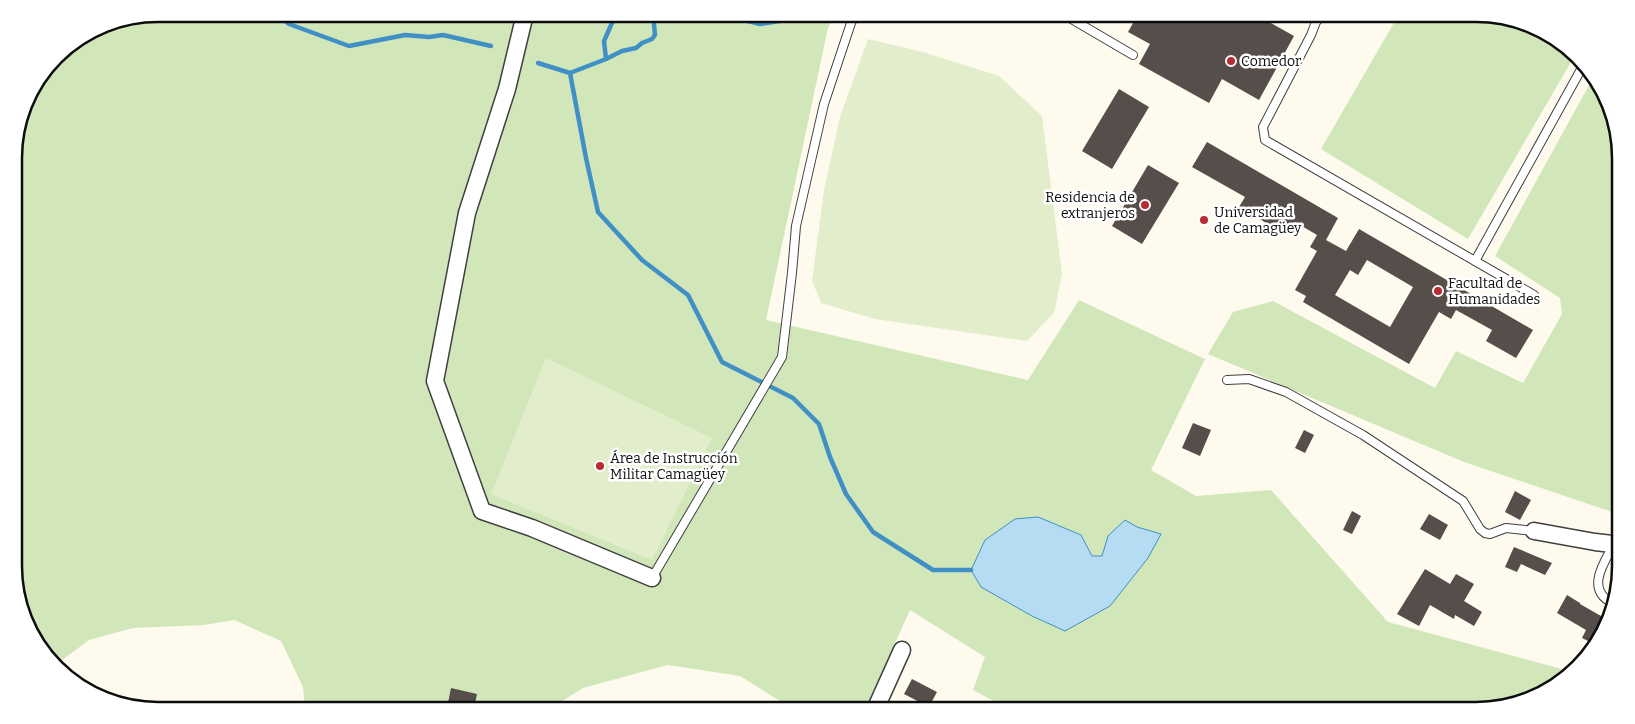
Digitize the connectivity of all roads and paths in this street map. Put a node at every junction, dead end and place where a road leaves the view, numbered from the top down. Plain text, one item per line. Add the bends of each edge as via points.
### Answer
1 (524, 22) edge
2 (851, 22) edge
3 (1077, 22) edge
4 (1316, 22) edge
5 (1133, 55) dead end
6 (1580, 71) edge
7 (1475, 261) junction
8 (1534, 295) dead end
9 (1227, 380) dead end
10 (1534, 531) joint
11 (1612, 543) edge
12 (1612, 553) edge
13 (652, 578) joint
14 (1608, 600) edge
15 (902, 650) dead end
16 (879, 701) edge

1 - 13 street via 507,89 467,213 435,382 482,511 532,528
2 - 13 lane via 824,104 796,226 782,357
3 - 5 lane
4 - 7 lane via 1263,127 1265,140
6 - 7 lane
7 - 8 lane
9 - 10 lane via 1249,379 1279,389 1363,435 1463,501 1485,533 1506,528
10 - 11 street
12 - 14 lane via 1597,576 1599,590
15 - 16 street

